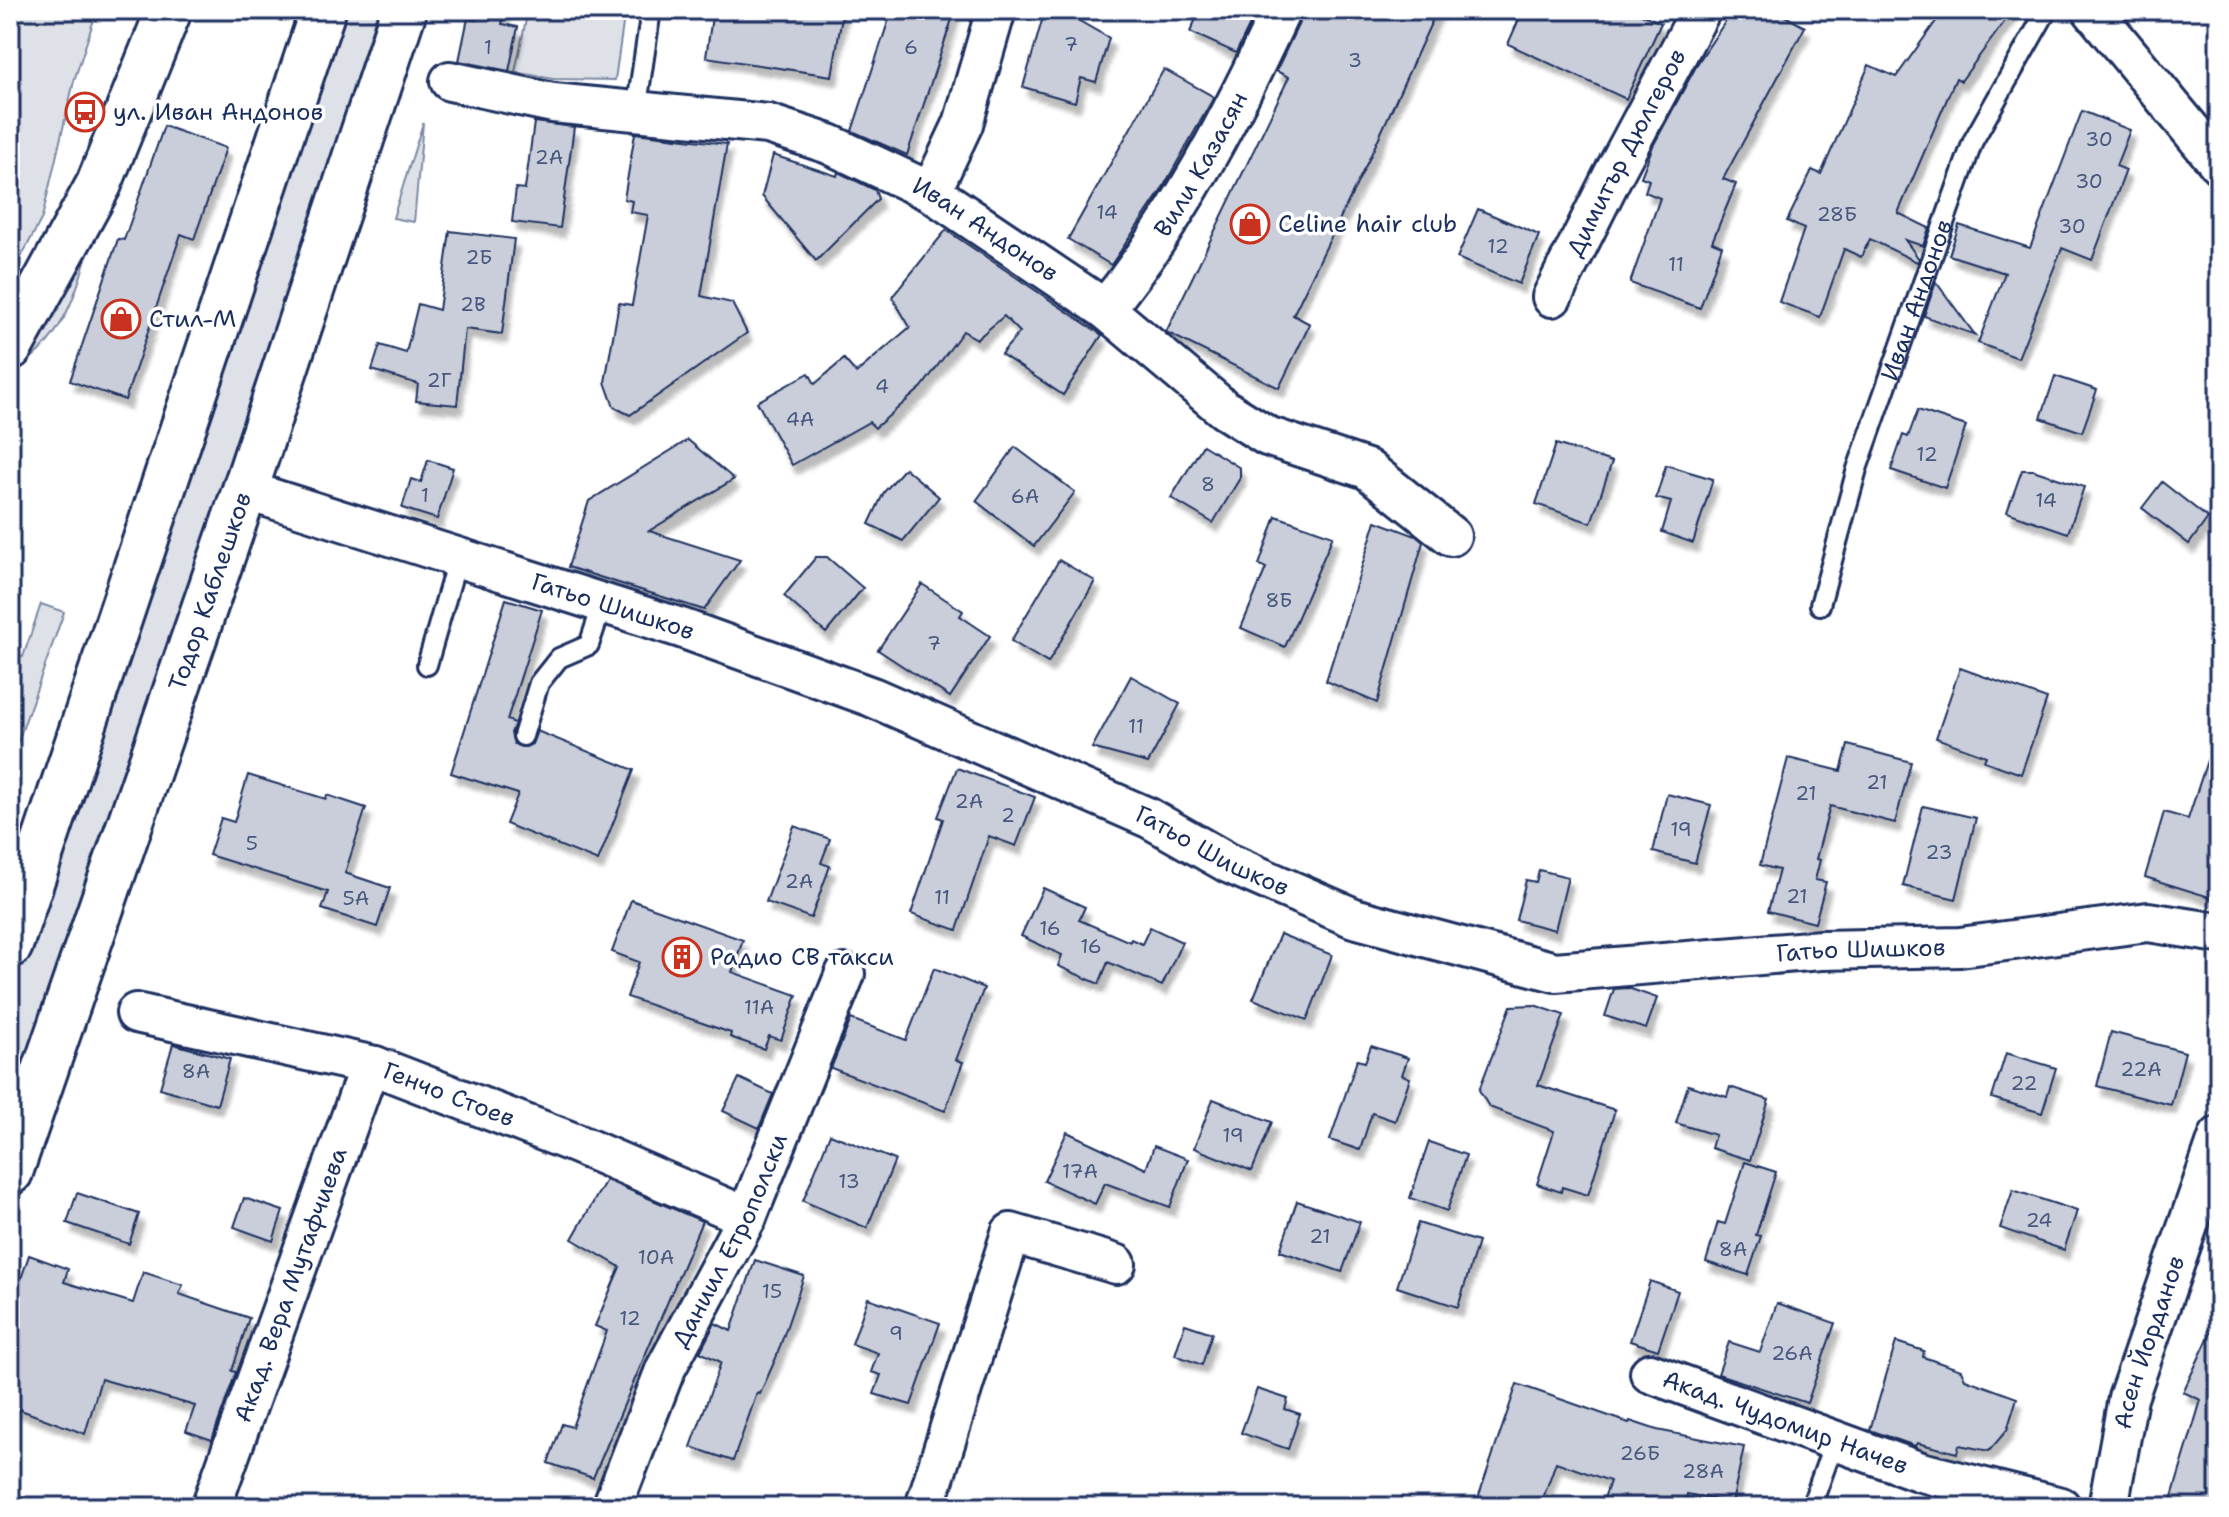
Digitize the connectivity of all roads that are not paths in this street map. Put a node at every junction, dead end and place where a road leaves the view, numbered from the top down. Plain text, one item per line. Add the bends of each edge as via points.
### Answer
1 (169, 10) edge
2 (323, 10) edge
3 (404, 10) edge
4 (651, 10) edge
5 (996, 10) edge
6 (1281, 10) edge
7 (1700, 10) edge
8 (2047, 10) edge
9 (2092, 10) edge
10 (450, 81) dead end
11 (636, 112) junction
12 (2219, 164) edge
13 (931, 192) junction
14 (1552, 297) dead end
15 (1105, 309) junction
16 (10, 347) edge
17 (245, 490) junction
18 (1451, 536) dead end
19 (458, 557) junction
20 (603, 603) junction
21 (1820, 605) dead end
22 (427, 665) dead end
23 (523, 736) dead end
24 (2219, 933) edge
25 (10, 945) edge
26 (845, 974) dead end
27 (136, 1013) dead end
28 (375, 1066) junction
29 (2219, 1136) edge
30 (10, 1172) edge
31 (747, 1217) junction
32 (1116, 1264) dead end
33 (1650, 1373) dead end
34 (1835, 1440) junction
35 (211, 1507) edge
36 (612, 1507) edge
37 (925, 1507) edge
38 (1811, 1507) edge
39 (2061, 1507) edge
40 (2108, 1507) edge

1 - 16 main road via 99,184
2 - 25 main road
3 - 17 main road, Тодор Каблешков
4 - 11 lane
5 - 13 street via 963,124
6 - 15 street, Вили Казасян via 1248,83 1175,210 1142,264
7 - 14 street, Димитър Дюлгеров
8 - 21 lane, Иван Андонов via 1973,141 1857,469
9 - 12 street
10 - 11 street, Иван Андонов via 553,103
11 - 13 street, Иван Андонов via 768,124 829,144
13 - 15 street, Иван Андонов
15 - 18 street, Иван Андонов via 1224,409 1267,436 1367,469
17 - 19 street, Гатьо Шишков
17 - 30 main road, Тодор Каблешков
19 - 20 street, Гатьо Шишков
19 - 22 lane
20 - 23 lane via 589,645 559,658 539,683
20 - 24 street, Гатьо Шишков via 872,697 1149,818 1228,863 1354,918 1555,972 1821,950 1960,947 2148,922
26 - 31 street, Даниил Етрополски
27 - 28 street, Генчо Стоев
28 - 31 street, Генчо Стоев
28 - 35 street, Акад. Вера Мутафчиева via 366,1075
29 - 40 street, Асен Йорданов via 2128,1398
31 - 36 street, Даниил Етрополски via 665,1370
32 - 37 street via 1011,1233
33 - 34 street, Акад. Чудомир Начев
34 - 38 lane
34 - 39 street, Акад. Чудомир Начев via 1921,1472

